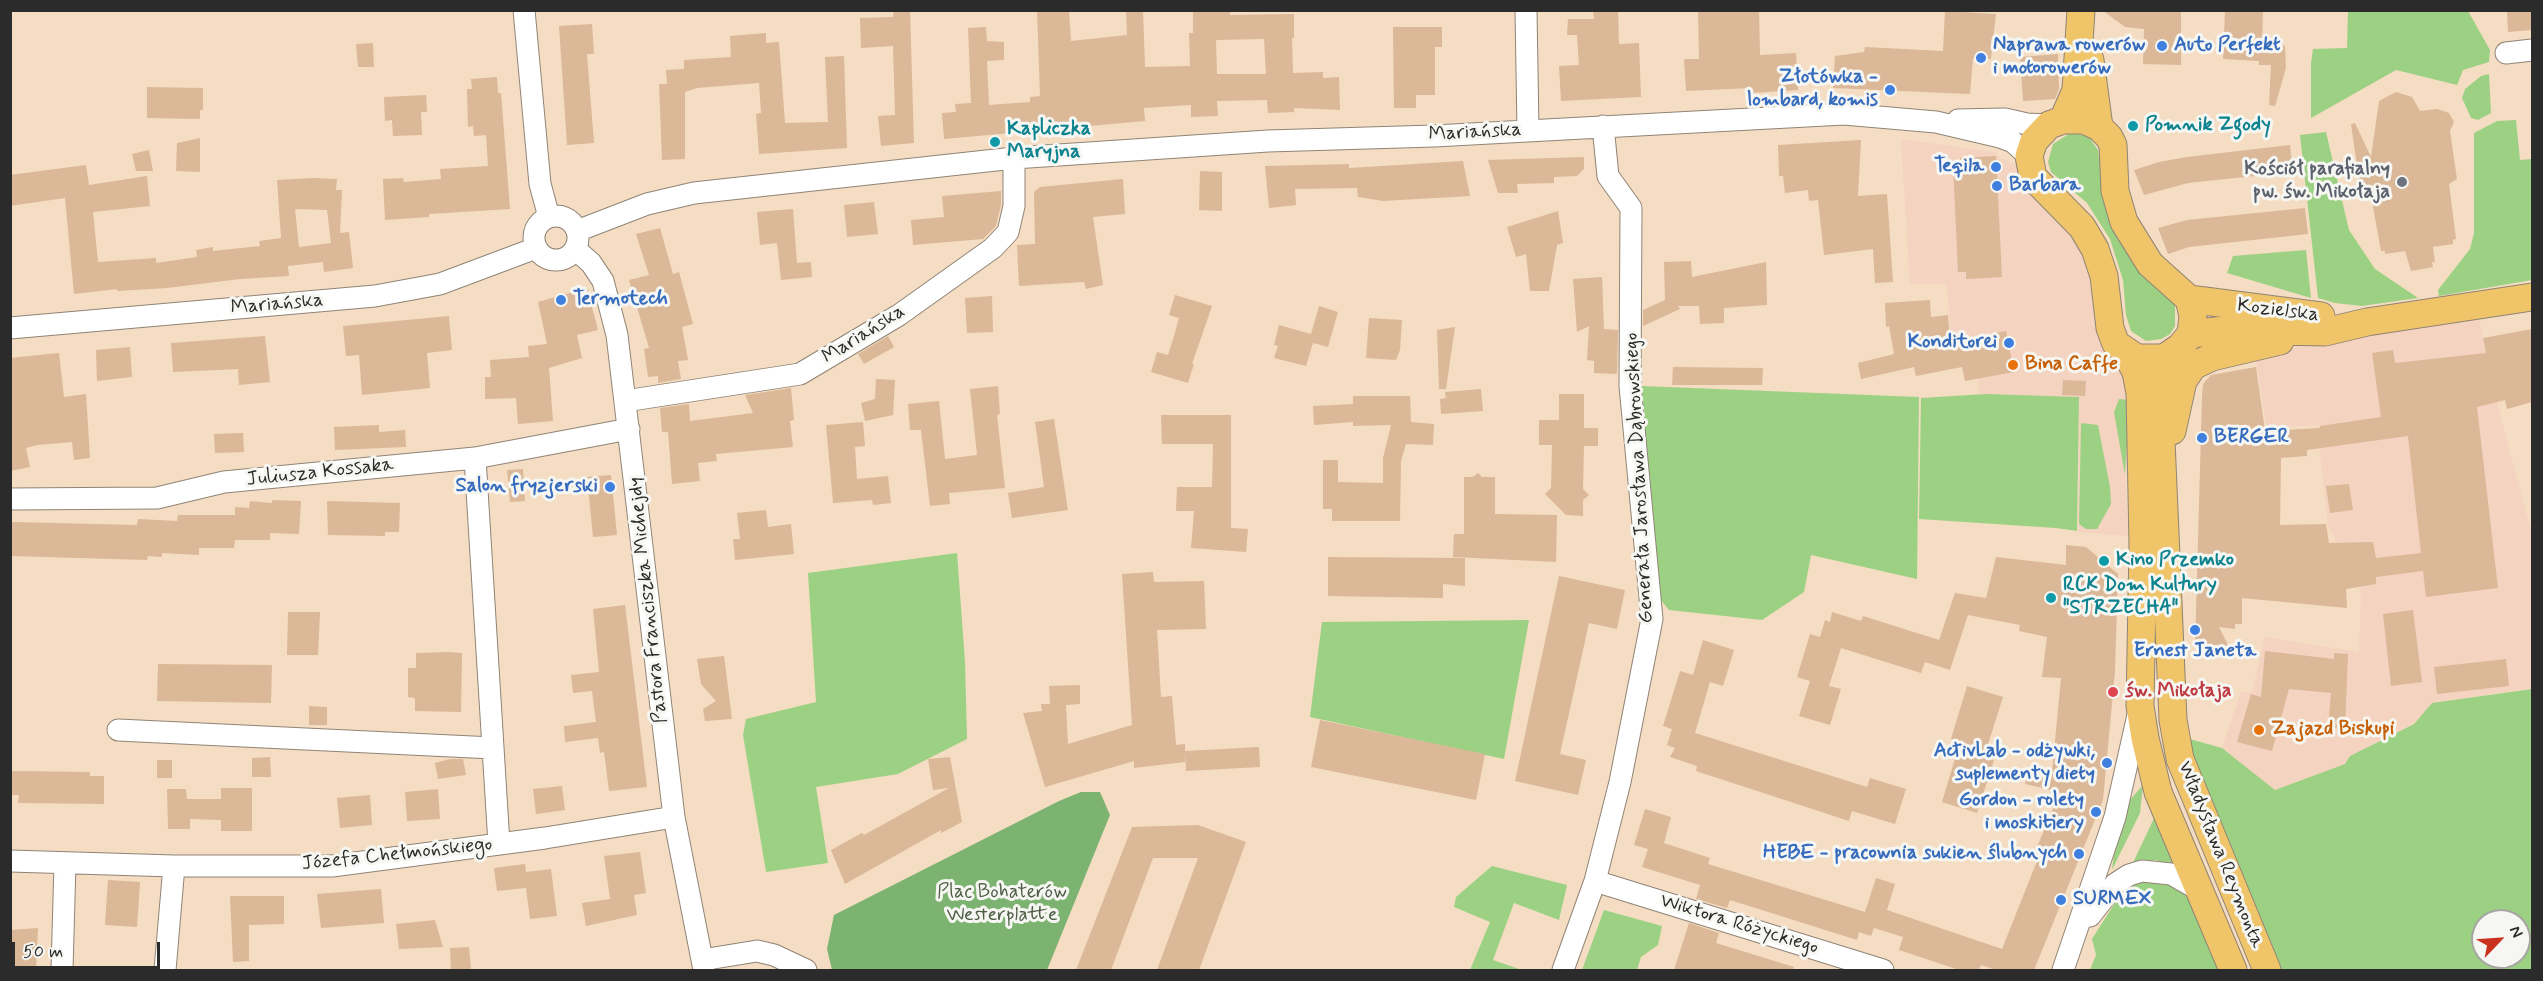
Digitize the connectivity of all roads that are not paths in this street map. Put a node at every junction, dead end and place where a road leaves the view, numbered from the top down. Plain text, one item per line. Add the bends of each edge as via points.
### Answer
1 (524, 10) edge
2 (1526, 10) edge
3 (2081, 22) edge
4 (2532, 50) edge
5 (2506, 53) dead end
6 (1936, 122) junction
7 (2056, 122) junction
8 (1603, 126) junction
9 (2099, 127) junction
10 (1528, 131) junction
11 (2029, 156) junction
12 (1014, 158) junction
13 (549, 217) junction
14 (576, 240) junction
15 (536, 248) junction
16 (2532, 297) edge
17 (2189, 299) junction
18 (2367, 322) junction
19 (10, 328) edge
20 (2325, 332) junction
21 (2191, 334) junction
22 (2126, 353) junction
23 (2172, 354) junction
24 (625, 401) junction
25 (629, 429) junction
26 (475, 458) junction
27 (2164, 467) junction
28 (10, 499) edge
29 (2140, 706) junction
30 (118, 730) dead end
31 (493, 748) junction
32 (674, 817) junction
33 (499, 844) junction
34 (10, 861) edge
35 (65, 863) junction
36 (174, 866) junction
37 (1596, 881) junction
38 (2199, 890) junction
39 (2079, 931) junction
40 (703, 965) edge
41 (62, 970) edge
42 (165, 970) edge
43 (806, 970) edge
44 (1563, 970) edge
45 (1883, 970) edge
46 (2063, 970) edge
47 (2233, 970) edge
48 (2267, 970) edge

1 - 13 street via 540,184
2 - 10 street
3 - 7 main road via 2076,90
3 - 9 main road
4 - 5 street
6 - 7 street, Mariańska
6 - 8 street, Mariańska via 1844,114
6 - 11 street, Mariańska via 2000,137
7 - 9 main road via 2084,120
7 - 11 main road via 2037,135
8 - 10 street, Mariańska
8 - 37 street, Generała Jarosława Dąbrowskiego via 1608,176 1631,208 1630,386 1652,619
9 - 17 main road via 2113,145 2115,191 2132,239 2150,264
10 - 12 street, Mariańska via 1268,141
11 - 22 main road, Władysława Reymonta via 2039,186 2071,215 2095,249 2104,276 2112,335
12 - 14 street, Mariańska via 678,195
12 - 24 street, Mariańska via 1014,206 1008,232 993,248 899,315 800,374
13 - 14 street via 568,219
13 - 15 street via 536,228
14 - 15 street via 567,257 557,260 543,256
14 - 24 street, Pastora Franciszka Michejdy via 603,281 617,336
15 - 19 street, Mariańska via 440,284 375,296
16 - 18 main road, Kozielska
17 - 18 main road, Kozielska
17 - 21 main road via 2193,315
18 - 20 main road, Kozielska
20 - 21 main road, Kozielska via 2224,330
20 - 27 main road via 2225,353 2193,366 2179,393
21 - 23 main road
22 - 23 main road via 2146,360
22 - 29 main road, Władysława Reymonta via 2136,372 2140,393
23 - 27 main road via 2163,371 2159,393
24 - 25 street, Pastora Franciszka Michejdy
25 - 26 street, Juliusza Kossaka
25 - 32 street, Pastora Franciszka Michejdy
26 - 28 street, Juliusza Kossaka via 224,482 158,498
26 - 31 street
27 - 48 main road, Władysława Reymonta via 2170,667 2180,759
29 - 38 main road, Władysława Reymonta via 2153,776
29 - 39 street via 2115,817
30 - 31 street
31 - 33 street
32 - 33 street, Józefa Chełmońskiego
32 - 40 street, Pastora Franciszka Michejdy
33 - 36 street, Józefa Chełmońskiego via 332,866
34 - 35 street, Józefa Chełmońskiego
35 - 36 street, Józefa Chełmońskiego
35 - 41 street
36 - 42 street
37 - 44 street, Generała Jarosława Dąbrowskiego
37 - 45 street, Wiktora Różyckiego
38 - 39 street via 2162,871 2135,872 2115,884
38 - 47 main road, Władysława Reymonta
39 - 46 street
40 - 43 street via 757,951

